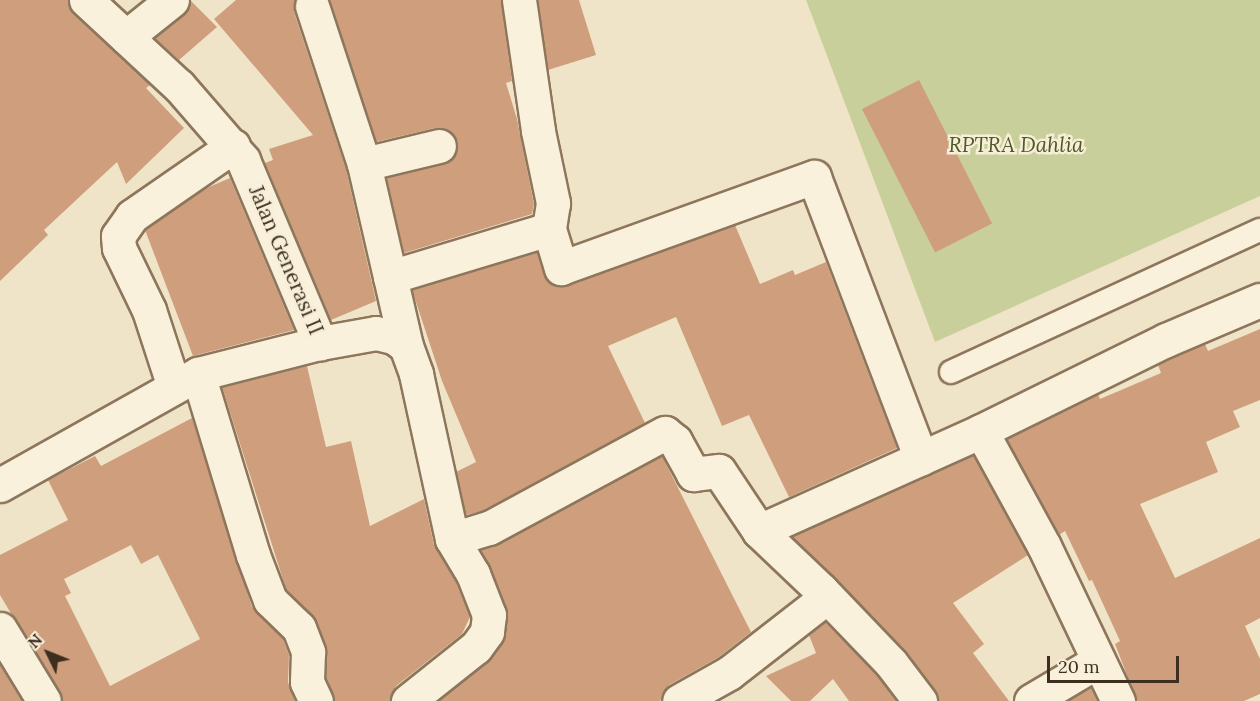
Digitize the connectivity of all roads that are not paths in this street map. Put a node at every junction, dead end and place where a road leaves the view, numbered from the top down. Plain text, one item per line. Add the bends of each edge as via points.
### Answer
1 (86, 0) edge
2 (172, 0) edge
3 (519, 0) edge
4 (312, 6) dead end
5 (126, 37) junction
6 (233, 146) junction
7 (440, 146) dead end
8 (364, 164) junction
9 (549, 229) junction
10 (1260, 230) edge
11 (390, 277) junction
12 (1260, 300) edge
13 (320, 343) junction
14 (406, 346) junction
15 (951, 372) dead end
16 (186, 381) junction
17 (981, 431) junction
18 (921, 458) junction
19 (0, 485) edge
20 (759, 531) junction
21 (452, 539) junction
22 (821, 590) junction
23 (0, 629) edge
24 (1098, 661) junction
25 (44, 701) edge
26 (316, 701) edge
27 (408, 701) edge
28 (679, 701) edge
29 (920, 701) edge
30 (1031, 701) edge
31 (1118, 701) edge

1 - 5 street, Jalan Generasi II
2 - 5 street
3 - 9 street via 538,131 554,203
4 - 8 street
5 - 6 street, Jalan Generasi II via 179,86
6 - 13 street, Jalan Generasi II via 275,232
6 - 16 street via 132,216 118,236 119,248
7 - 8 street
8 - 11 street
9 - 11 street
9 - 18 street via 561,268 814,177
10 - 15 lane
11 - 14 street
12 - 17 street via 1166,340
13 - 14 street, Jalan Generasi II via 382,333
13 - 16 street
14 - 21 street via 424,402
16 - 19 street
16 - 26 street via 270,600 299,628 308,652 307,682
17 - 18 street
17 - 24 street via 1044,546
18 - 20 street
20 - 21 street via 719,471 693,474 675,441 665,433 489,528
20 - 22 street
21 - 27 street via 489,611 487,632 468,654
22 - 28 street via 819,603 809,612 729,673
22 - 29 street via 891,663
23 - 25 street
24 - 30 street
24 - 31 street

